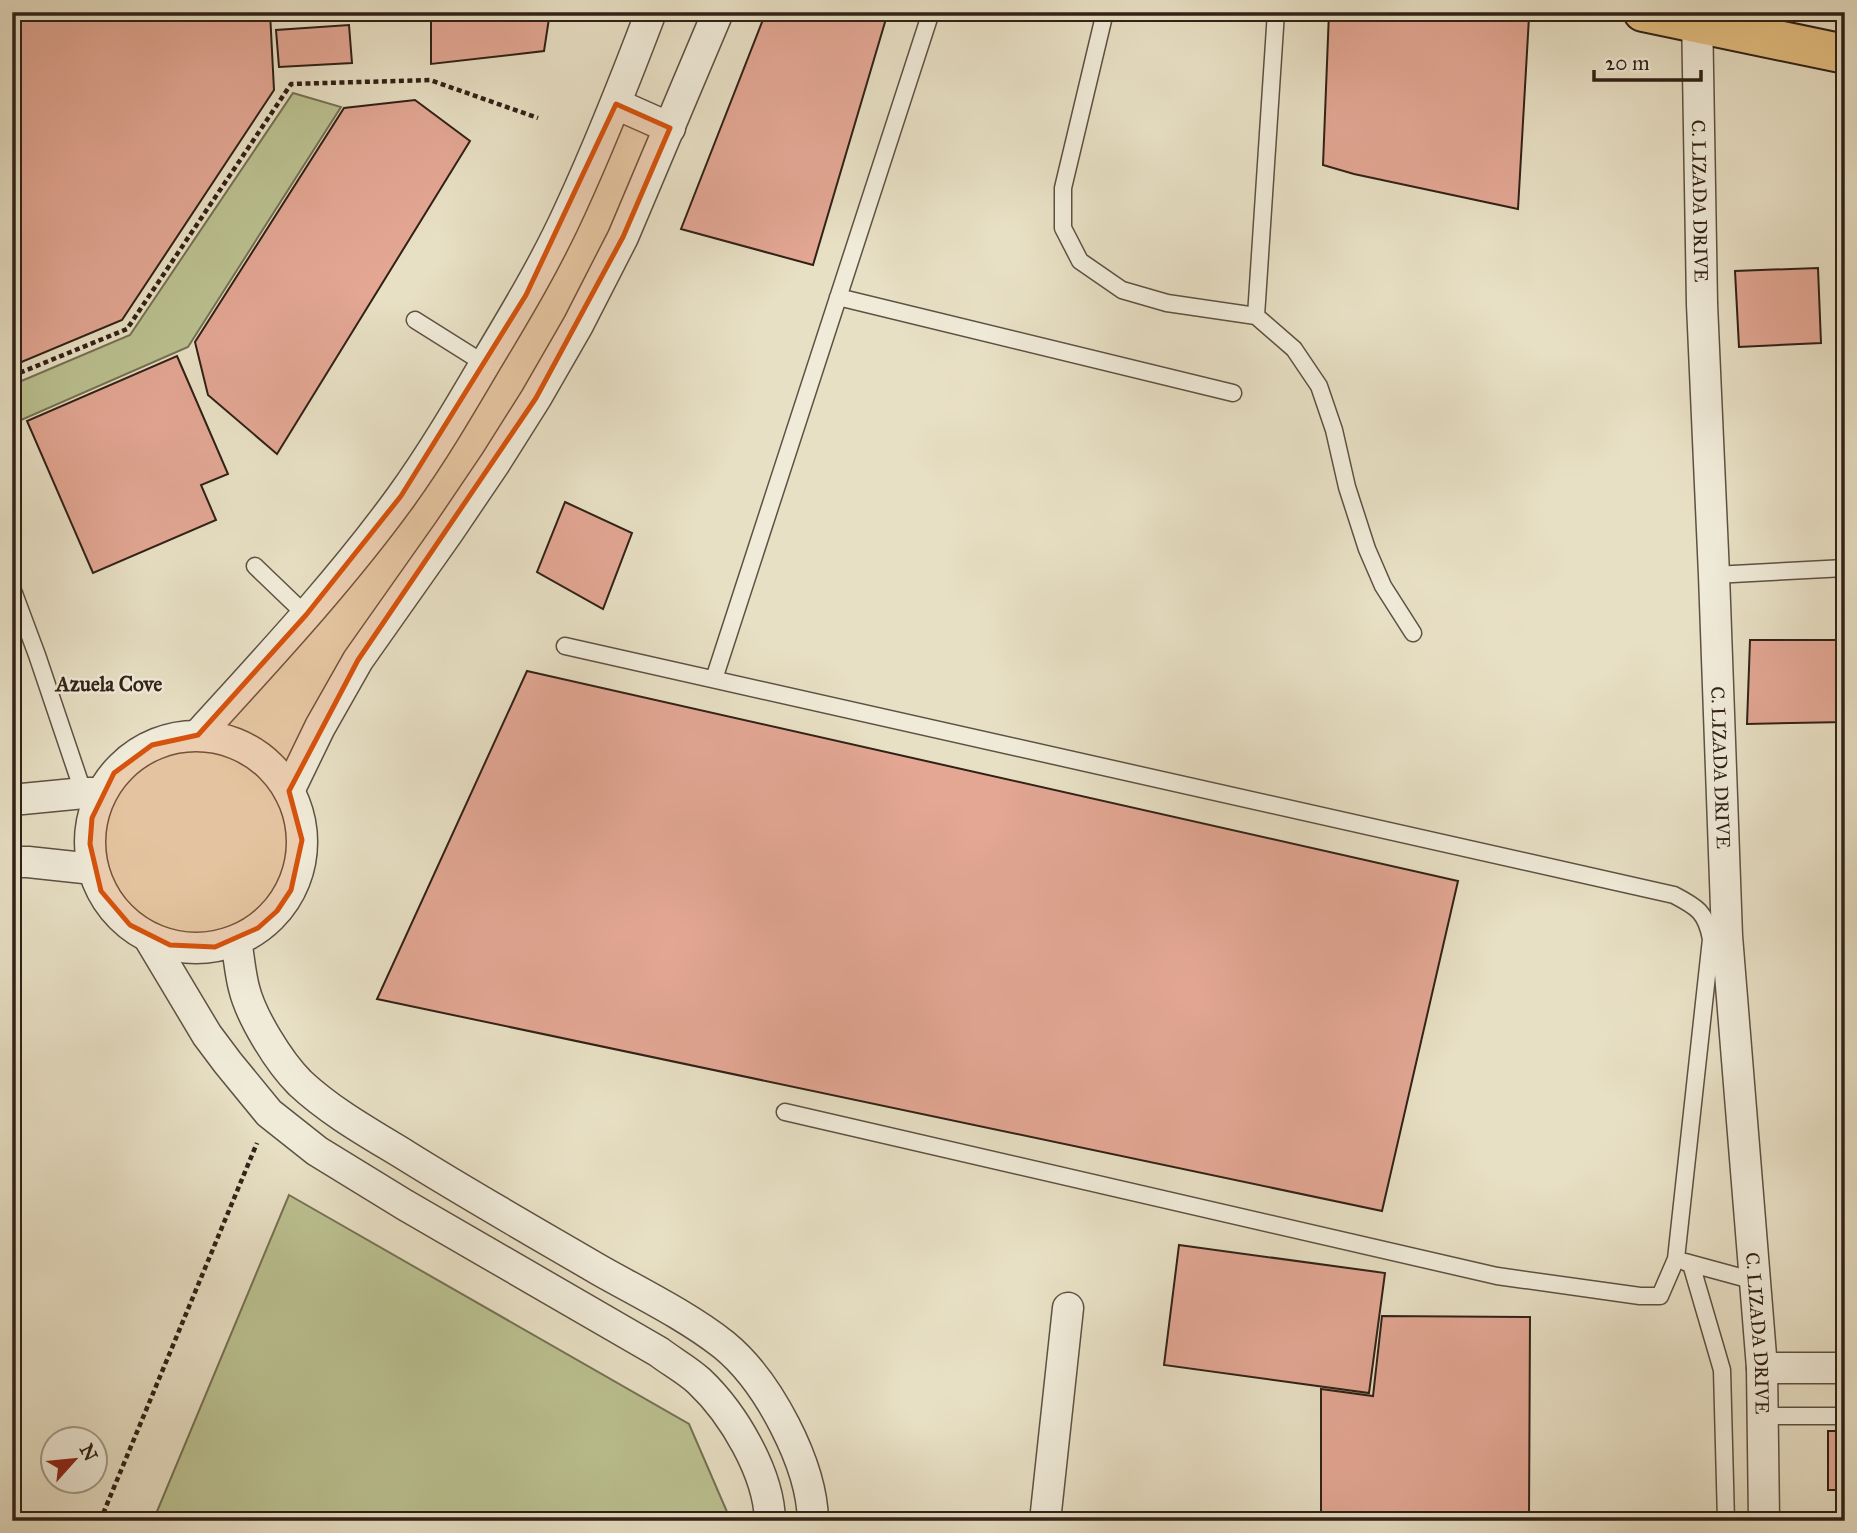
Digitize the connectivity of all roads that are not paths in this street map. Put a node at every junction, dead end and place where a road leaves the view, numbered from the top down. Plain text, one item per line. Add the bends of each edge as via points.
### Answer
1 (652, 12) edge
2 (718, 12) edge
3 (931, 12) edge
4 (1105, 12) edge
5 (1276, 12) edge
6 (1643, 12) edge
7 (1697, 18) edge
8 (1845, 54) edge
9 (616, 104) junction
10 (670, 128) junction
11 (838, 297) junction
12 (1256, 316) junction
13 (415, 320) dead end
14 (485, 364) junction
15 (1233, 393) dead end
16 (255, 566) dead end
17 (1845, 568) edge
18 (1714, 575) junction
19 (12, 588) edge
20 (306, 615) junction
21 (1413, 633) dead end
22 (565, 646) dead end
23 (713, 679) junction
24 (198, 735) junction
25 (289, 791) junction
26 (12, 800) edge
27 (92, 801) junction
28 (12, 862) edge
29 (93, 870) junction
30 (149, 938) junction
31 (236, 941) junction
32 (786, 1112) dead end
33 (1684, 1261) junction
34 (1755, 1281) junction
35 (1068, 1308) dead end
36 (1762, 1368) junction
37 (1845, 1368) edge
38 (1763, 1416) junction
39 (1845, 1416) edge
40 (770, 1521) edge
41 (813, 1521) edge
42 (1045, 1521) edge
43 (1726, 1521) edge
44 (1764, 1521) edge

1 - 9 street
2 - 10 street
3 - 11 lane
4 - 12 lane via 1062,188 1063,228 1080,261 1122,290 1167,303
5 - 12 lane
6 - 7 main road
7 - 8 main road
7 - 18 street, C. LIZADA DRIVE via 1702,304
9 - 10 street
9 - 14 street via 569,211
10 - 25 street via 623,237 537,398 358,660
11 - 15 lane
11 - 23 lane
12 - 21 lane via 1294,349 1319,386 1367,549 1383,586
13 - 14 lane
14 - 20 street via 401,496
16 - 20 lane
17 - 18 lane
18 - 34 street, C. LIZADA DRIVE via 1727,936
19 - 27 lane
20 - 24 street
22 - 23 lane
23 - 33 lane via 1674,895 1696,906 1708,923 1711,939
24 - 25 street via 250,751 272,768
24 - 27 street via 174,737 131,757
25 - 31 street via 299,815 302,840 291,890 277,911
26 - 27 street
27 - 29 street via 89,844
28 - 29 street
29 - 30 street via 114,909
30 - 31 street via 192,949
30 - 40 street via 207,1035 269,1113 317,1151 659,1352 697,1379 742,1435 761,1476
31 - 41 street via 251,1009 300,1083 342,1117 681,1316 724,1346 754,1376 801,1462
32 - 33 lane via 1497,1276 1660,1296
33 - 34 lane
33 - 43 lane via 1722,1370
34 - 36 street, C. LIZADA DRIVE
35 - 42 street
36 - 37 street
36 - 38 street, C. LIZADA DRIVE
38 - 39 lane
38 - 44 street, C. LIZADA DRIVE

